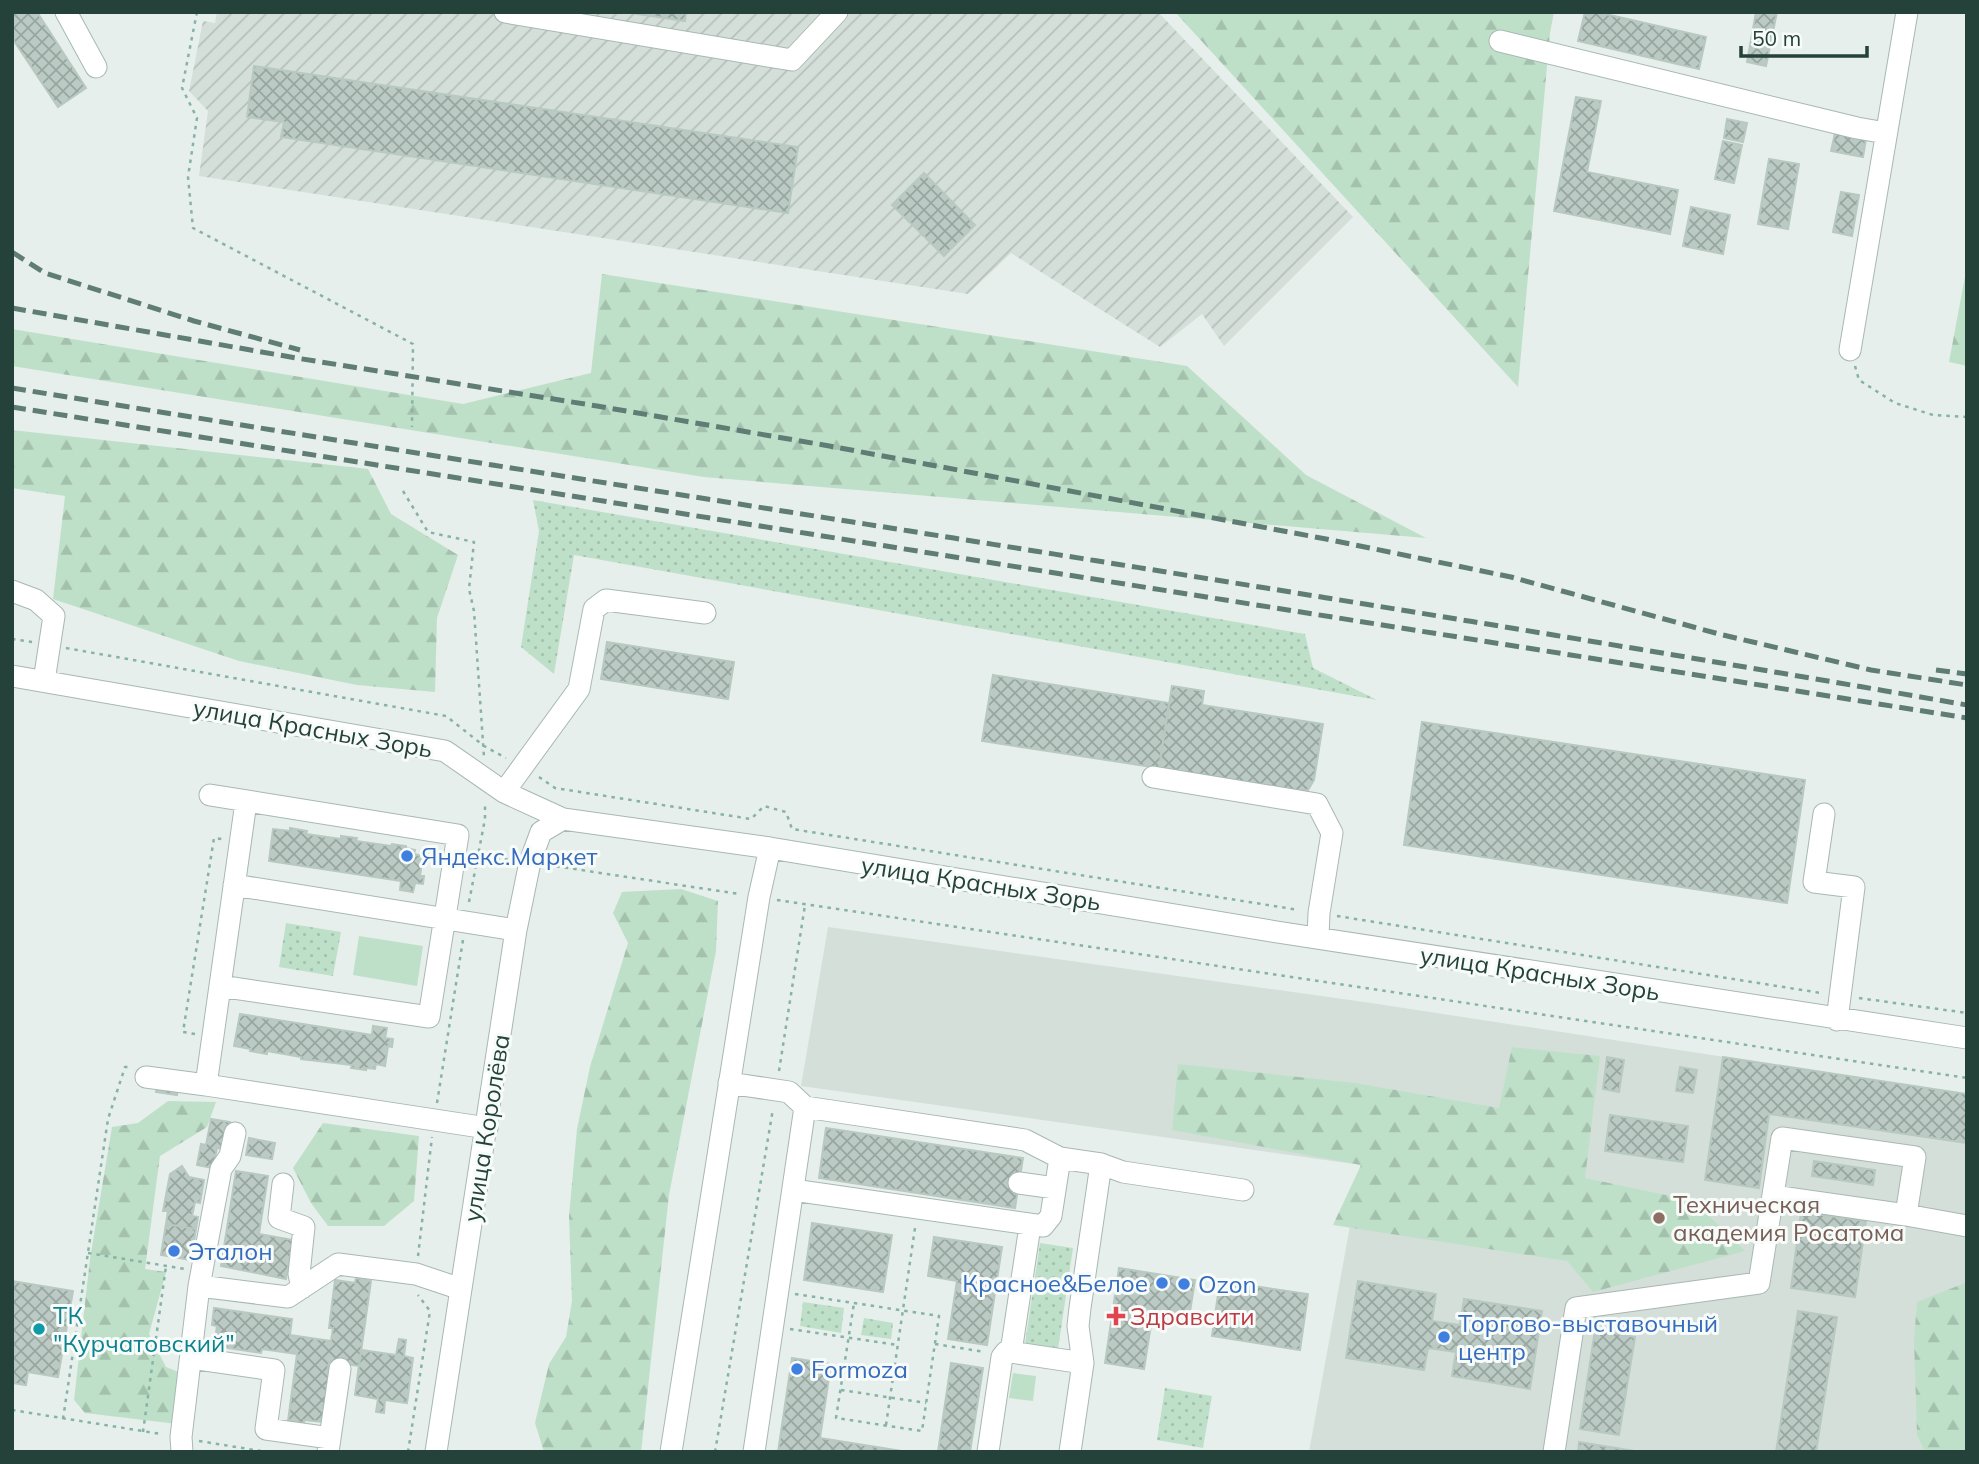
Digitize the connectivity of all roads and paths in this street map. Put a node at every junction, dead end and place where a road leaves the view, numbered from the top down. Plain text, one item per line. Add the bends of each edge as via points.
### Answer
1 (65, 12) edge
2 (197, 12) edge
3 (505, 12) edge
4 (837, 12) edge
5 (1907, 12) edge
6 (1500, 41) dead end
7 (96, 67) dead end
8 (1886, 133) junction
9 (1850, 350) joint
10 (1967, 417) edge
11 (412, 427) dead end
12 (403, 491) dead end
13 (12, 591) edge
14 (474, 611) dead end
15 (705, 613) dead end
16 (12, 639) edge
17 (50, 645) junction
18 (12, 676) edge
19 (44, 681) junction
20 (523, 767) junction
21 (1153, 777) dead end
22 (504, 792) junction
23 (210, 795) dead end
24 (246, 802) junction
25 (1824, 814) dead end
26 (563, 819) junction
27 (240, 842) junction
28 (769, 848) junction
29 (479, 856) dead end
30 (530, 862) junction
31 (234, 885) junction
32 (759, 897) junction
33 (805, 905) junction
34 (1319, 913) junction
35 (444, 919) junction
36 (516, 930) junction
37 (1318, 937) junction
38 (220, 986) junction
39 (1840, 996) junction
40 (1967, 1013) edge
41 (1837, 1020) junction
42 (212, 1037) junction
43 (1967, 1038) edge
44 (143, 1073) joint
45 (1967, 1078) edge
46 (729, 1083) junction
47 (206, 1085) junction
48 (776, 1090) junction
49 (805, 1107) junction
50 (487, 1128) junction
51 (235, 1133) dead end
52 (1060, 1158) junction
53 (1101, 1164) junction
54 (1019, 1183) dead end
55 (283, 1184) dead end
56 (1055, 1188) junction
57 (793, 1190) junction
58 (1244, 1190) dead end
59 (1773, 1196) junction
60 (918, 1209) junction
61 (1906, 1216) junction
62 (1030, 1226) junction
63 (1967, 1226) edge
64 (88, 1253) junction
65 (166, 1266) junction
66 (416, 1274) junction
67 (200, 1279) junction
68 (302, 1288) junction
69 (461, 1289) junction
70 (778, 1291) junction
71 (854, 1303) junction
72 (903, 1310) junction
73 (789, 1328) dead end
74 (849, 1337) junction
75 (935, 1344) junction
76 (897, 1345) junction
77 (1006, 1354) junction
78 (191, 1358) junction
79 (1083, 1363) junction
80 (340, 1369) dead end
81 (841, 1390) junction
82 (890, 1398) junction
83 (926, 1403) junction
84 (12, 1410) edge
85 (64, 1419) junction
86 (886, 1425) junction
87 (143, 1432) junction
88 (181, 1445) edge
89 (329, 1445) edge
90 (224, 1446) junction
91 (223, 1452) edge
92 (267, 1452) edge
93 (408, 1452) edge
94 (436, 1452) edge
95 (671, 1452) edge
96 (715, 1452) edge
97 (754, 1452) edge
98 (988, 1452) edge
99 (1070, 1452) edge
100 (1554, 1452) edge

1 - 7 street
2 - 11 path via 182,88 197,118 188,177 193,228 413,344
3 - 4 street via 792,60
5 - 8 street
6 - 8 street
8 - 9 street
9 - 10 path via 1859,380 1895,403 1933,415
12 - 14 path via 428,532 474,542 469,589
13 - 17 street via 36,600 54,616
15 - 20 street via 606,600 594,610 579,689
16 - 17 path
17 - 19 street
17 - 20 path via 446,716 484,746
18 - 19 street, улица Красных Зорь
19 - 22 street, улица Красных Зорь via 445,751
20 - 22 street
20 - 34 path via 555,788 751,819 764,806 786,812 792,829
21 - 34 street via 1317,804 1332,834
22 - 26 street, улица Красных Зорь
23 - 24 street
24 - 27 street
24 - 35 street via 458,835
25 - 39 street via 1814,882 1854,887
26 - 28 street, улица Красных Зорь
26 - 30 street, улица Королёва via 541,832
27 - 31 street
27 - 42 path via 214,838 184,1032
28 - 32 street
28 - 37 street, улица Красных Зорь
29 - 30 path
30 - 32 path
30 - 36 street, улица Королёва
31 - 35 street
31 - 38 street
32 - 33 path
32 - 46 street
33 - 45 path
33 - 48 path
34 - 37 street
34 - 39 path
35 - 36 street
35 - 38 street via 429,1017
36 - 50 street, улица Королёва
37 - 41 street, улица Красных Зорь
38 - 42 street
39 - 40 path
39 - 41 street
41 - 43 street, улица Красных Зорь
42 - 47 street
44 - 47 street
44 - 64 path via 125,1066 108,1119
46 - 48 street
46 - 95 street
47 - 50 street
48 - 49 street via 789,1092
48 - 96 path
49 - 52 street via 1026,1140
49 - 57 street
50 - 69 street, улица Королёва
51 - 67 street via 230,1156 221,1169
52 - 53 street
52 - 56 street
53 - 58 street via 1124,1172
53 - 79 street via 1078,1326
54 - 56 street
55 - 68 street via 279,1217 304,1227
56 - 62 street via 1048,1223
57 - 60 street
57 - 70 street
59 - 61 street
59 - 61 street via 1782,1138 1915,1157
59 - 100 street via 1759,1283 1576,1308
60 - 62 street
60 - 72 path
61 - 63 street
62 - 77 street
64 - 65 path
64 - 85 path
65 - 67 path
65 - 87 path
66 - 68 street via 338,1264
66 - 69 street
66 - 93 path via 413,1289 430,1311
67 - 68 street via 288,1297
67 - 78 street
69 - 94 street, улица Королёва
70 - 71 path
70 - 97 street
71 - 72 path
71 - 74 path
72 - 75 path via 939,1315
72 - 76 path
73 - 74 path
74 - 76 path
74 - 81 path
75 - 77 path
75 - 83 path
76 - 82 path
77 - 79 street
77 - 98 street
78 - 88 street
78 - 89 street via 274,1370 266,1429
79 - 99 street
80 - 89 street
81 - 82 path
81 - 86 path via 836,1418
82 - 83 path
82 - 86 path
83 - 86 path via 922,1431
84 - 85 path
85 - 87 path
87 - 88 path
88 - 90 path
90 - 91 path
90 - 92 path

